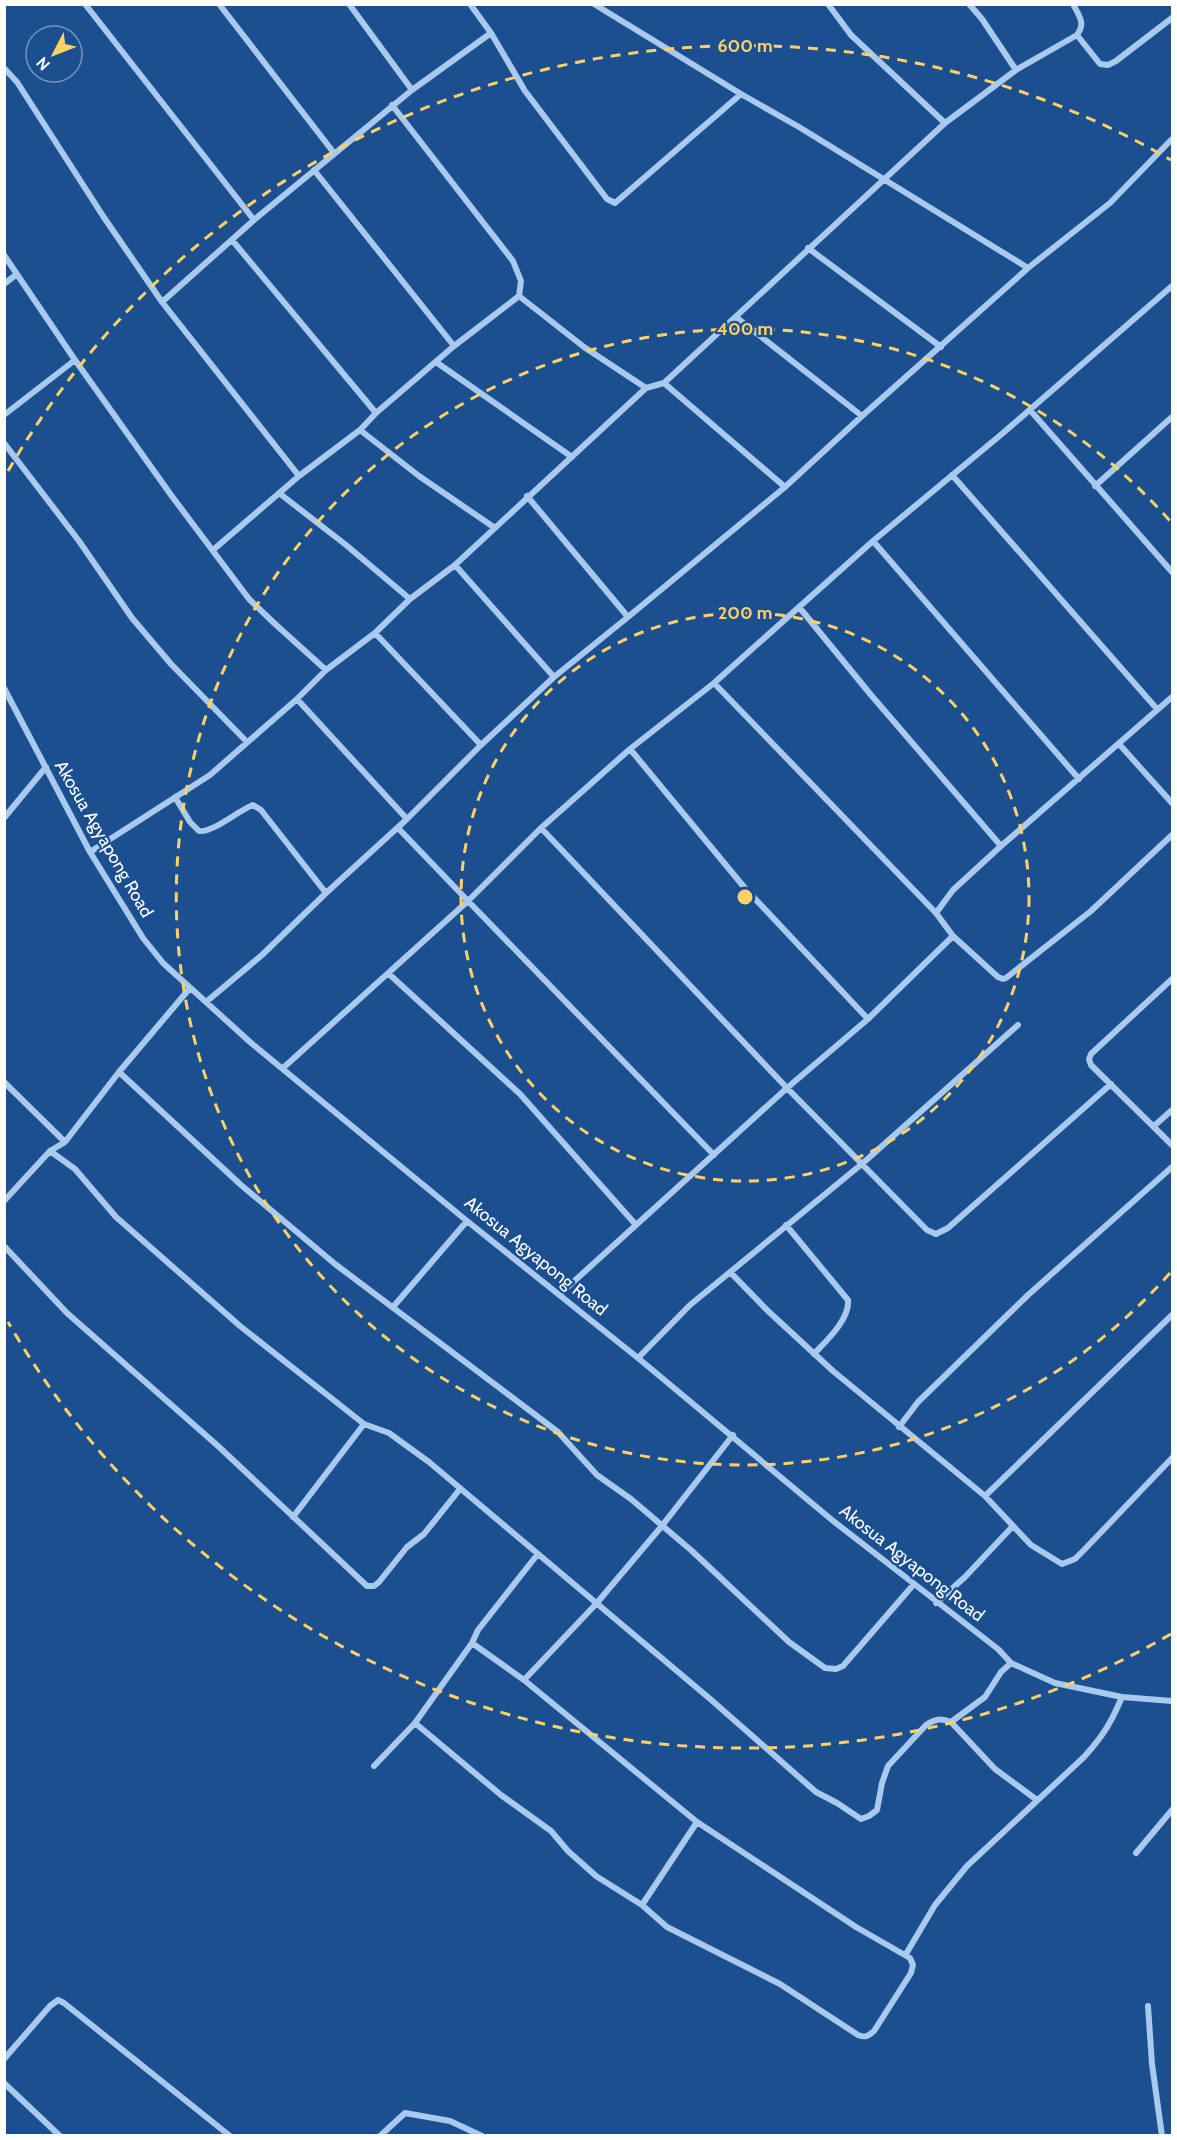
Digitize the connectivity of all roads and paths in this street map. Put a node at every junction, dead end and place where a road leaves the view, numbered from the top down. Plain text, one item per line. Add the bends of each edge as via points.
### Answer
1 (85, 4) edge
2 (219, 4) edge
3 (349, 4) edge
4 (470, 4) edge
5 (594, 4) edge
6 (828, 4) edge
7 (969, 4) edge
8 (1073, 4) edge
9 (1173, 18) edge
10 (491, 33) junction
11 (1077, 35) junction
12 (4, 68) edge
13 (1016, 70) junction
14 (412, 90) junction
15 (741, 94) junction
16 (392, 105) junction
17 (945, 123) junction
18 (1173, 139) edge
19 (334, 153) junction
20 (314, 170) junction
21 (883, 180) junction
22 (254, 220) junction
23 (232, 240) junction
24 (808, 248) junction
25 (4, 255) edge
26 (1028, 268) junction
27 (17, 274) junction
28 (4, 284) edge
29 (1173, 286) edge
30 (519, 296) junction
31 (162, 302) junction
32 (736, 317) junction
33 (454, 346) junction
34 (941, 347) junction
35 (75, 360) junction
36 (436, 362) junction
37 (664, 383) junction
38 (646, 388) junction
39 (1029, 410) junction
40 (376, 413) junction
41 (4, 415) edge
42 (862, 416) junction
43 (1173, 417) edge
44 (360, 430) junction
45 (4, 443) edge
46 (572, 456) junction
47 (952, 475) junction
48 (299, 476) junction
49 (1095, 486) junction
50 (785, 487) junction
51 (279, 493) junction
52 (527, 496) junction
53 (495, 528) junction
54 (873, 541) junction
55 (213, 550) junction
56 (1173, 559) edge
57 (1166, 564) junction
58 (455, 565) junction
59 (1173, 572) edge
60 (410, 599) junction
61 (799, 607) junction
62 (627, 617) junction
63 (375, 633) junction
64 (326, 670) junction
65 (554, 677) junction
66 (714, 683) junction
67 (4, 688) edge
68 (1173, 697) edge
69 (297, 699) junction
70 (1157, 709) junction
71 (247, 742) junction
72 (1119, 744) junction
73 (481, 745) junction
74 (630, 749) junction
75 (46, 767) junction
76 (1079, 779) junction
77 (175, 797) junction
78 (1173, 803) edge
79 (4, 818) edge
80 (407, 819) junction
81 (541, 828) junction
82 (399, 829) junction
83 (1173, 835) edge
84 (1001, 846) junction
85 (90, 852) junction
86 (326, 893) junction
87 (468, 901) junction
88 (936, 913) junction
89 (953, 936) junction
90 (389, 974) junction
91 (1173, 979) edge
92 (190, 988) junction
93 (206, 1002) junction
94 (868, 1019) junction
95 (1018, 1025) dead end
96 (283, 1068) junction
97 (119, 1072) junction
98 (4, 1082) edge
99 (1111, 1084) junction
100 (787, 1088) junction
101 (1173, 1110) edge
102 (1154, 1126) junction
103 (65, 1142) junction
104 (1173, 1145) edge
105 (50, 1151) junction
106 (714, 1155) junction
107 (863, 1163) junction
108 (1173, 1167) edge
109 (4, 1201) edge
110 (467, 1221) junction
111 (636, 1225) junction
112 (786, 1225) junction
113 (4, 1246) edge
114 (730, 1272) junction
115 (560, 1294) junction
116 (393, 1307) junction
117 (1173, 1316) edge
118 (814, 1354) junction
119 (638, 1358) junction
120 (364, 1424) junction
121 (899, 1427) junction
122 (733, 1435) junction
123 (1173, 1458) edge
124 (460, 1489) junction
125 (985, 1496) junction
126 (293, 1517) junction
127 (1013, 1526) junction
128 (661, 1527) junction
129 (537, 1555) junction
130 (914, 1584) junction
131 (936, 1603) junction
132 (596, 1604) junction
133 (472, 1643) junction
134 (1011, 1663) junction
135 (524, 1680) junction
136 (1122, 1697) junction
137 (1173, 1701) edge
138 (951, 1722) junction
139 (415, 1723) junction
140 (374, 1766) dead end
141 (1037, 1800) junction
142 (1173, 1810) edge
143 (697, 1822) junction
144 (1136, 1853) dead end
145 (642, 1905) junction
146 (906, 1954) junction
147 (1148, 2006) dead end
148 (4, 2059) edge
149 (4, 2083) edge
150 (60, 2136) edge
151 (230, 2136) edge
152 (380, 2136) edge
153 (482, 2136) edge
154 (1162, 2136) edge

1 - 22 street
2 - 19 street
3 - 14 street
4 - 10 street
5 - 15 street
6 - 17 street via 850,34
7 - 13 street
8 - 11 street via 1082,22
9 - 11 street via 1108,65 1100,64
10 - 14 street
10 - 15 street via 525,91 607,199 615,203
11 - 13 street
12 - 31 street
13 - 17 street
14 - 16 street
15 - 21 street
16 - 19 street
16 - 30 street via 513,261 521,281
17 - 21 street
18 - 26 street via 1110,203
19 - 20 street
20 - 22 street
20 - 33 street
21 - 24 street
21 - 26 street
22 - 23 street
23 - 31 street
23 - 40 street
24 - 32 street
24 - 34 street
25 - 27 street
26 - 34 street
27 - 28 street
27 - 35 street
29 - 39 street
30 - 33 street
30 - 38 street via 584,347
31 - 48 street
32 - 37 street
32 - 42 street
33 - 36 street
34 - 42 street
35 - 41 street
35 - 55 street
36 - 40 street
36 - 46 street
37 - 38 street
37 - 50 street
38 - 46 street
39 - 47 street
39 - 49 street
40 - 44 street
42 - 50 street
43 - 49 street
44 - 48 street
44 - 53 street
45 - 71 street via 79,540 132,618
46 - 52 street
47 - 54 street
47 - 70 street
48 - 51 street
49 - 57 street
50 - 62 street
51 - 55 street
51 - 60 street
52 - 53 street
52 - 62 street
53 - 58 street
54 - 61 street
54 - 76 street
55 - 64 street via 249,599
56 - 57 street
57 - 59 street
58 - 60 street
58 - 65 street
60 - 63 street
61 - 66 street
61 - 84 street
62 - 65 street
63 - 64 street
63 - 73 street
64 - 69 street
65 - 73 street
66 - 74 street
66 - 88 street
67 - 75 street, Akosua Agyapong Road
68 - 70 street
69 - 71 street
69 - 80 street
70 - 72 street
71 - 77 street via 210,775
72 - 76 street
72 - 78 street
73 - 80 street
74 - 81 street
74 - 94 street via 744,887
75 - 79 street
75 - 85 street, Akosua Agyapong Road
76 - 84 street
77 - 85 street
77 - 86 street via 199,831 206,832 253,805 261,810
80 - 82 street
81 - 87 street
81 - 100 street
82 - 86 street
82 - 87 street
83 - 89 street via 1006,978 998,977
84 - 88 street via 953,890
85 - 92 street, Akosua Agyapong Road via 143,938
86 - 93 street
87 - 90 street
87 - 106 street
88 - 89 street
89 - 94 street
90 - 96 street
90 - 111 street via 520,1094
91 - 99 street via 1091,1054 1091,1065
92 - 93 street, Akosua Agyapong Road
92 - 97 street
93 - 96 street, Akosua Agyapong Road
94 - 100 street
95 - 107 street
96 - 110 street, Akosua Agyapong Road
97 - 103 street
97 - 116 street via 241,1185 364,1288
98 - 103 street
99 - 102 street
99 - 107 street via 948,1228 936,1234 927,1230
100 - 106 street
100 - 107 street
101 - 102 street
102 - 104 street
103 - 105 street
105 - 109 street
105 - 120 street via 75,1169 116,1217 214,1303
106 - 111 street
107 - 112 street
108 - 121 street via 1028,1295 918,1402
110 - 115 street, Akosua Agyapong Road
110 - 116 street
111 - 115 street
112 - 114 street
112 - 118 street via 848,1300 842,1320
113 - 126 street via 68,1313
114 - 118 street
114 - 119 street via 690,1305
115 - 119 street, Akosua Agyapong Road
116 - 128 street via 558,1432 597,1475
117 - 125 street
118 - 121 street
119 - 122 street, Akosua Agyapong Road
120 - 124 street via 397,1438
120 - 126 street
121 - 125 street
122 - 128 street
122 - 130 street, Akosua Agyapong Road
123 - 127 street via 1075,1559 1062,1564 1048,1557
124 - 126 street via 374,1586 358,1579
124 - 129 street
125 - 127 street
127 - 131 street
128 - 130 street via 789,1642 825,1668 843,1666
128 - 132 street
129 - 132 street
129 - 133 street
130 - 131 street, Akosua Agyapong Road
131 - 134 street, Akosua Agyapong Road
132 - 135 street
132 - 138 street via 816,1792 861,1819 877,1810 888,1766 916,1735 933,1720
133 - 135 street
133 - 139 street
134 - 136 street, Akosua Agyapong Road via 1055,1683
134 - 138 street via 985,1697
135 - 143 street
136 - 137 street, Akosua Agyapong Road
136 - 141 street via 1101,1738
138 - 141 street via 995,1769
139 - 140 street
139 - 145 street via 551,1831 596,1876
141 - 146 street via 967,1866 935,1905
142 - 144 street
143 - 145 street
143 - 146 street via 856,1927
145 - 146 street via 667,1927 780,1984 864,2037 874,2031 911,1973 913,1965
147 - 154 street
148 - 151 street via 58,2000
149 - 150 street
152 - 153 street via 405,2113 450,2121

